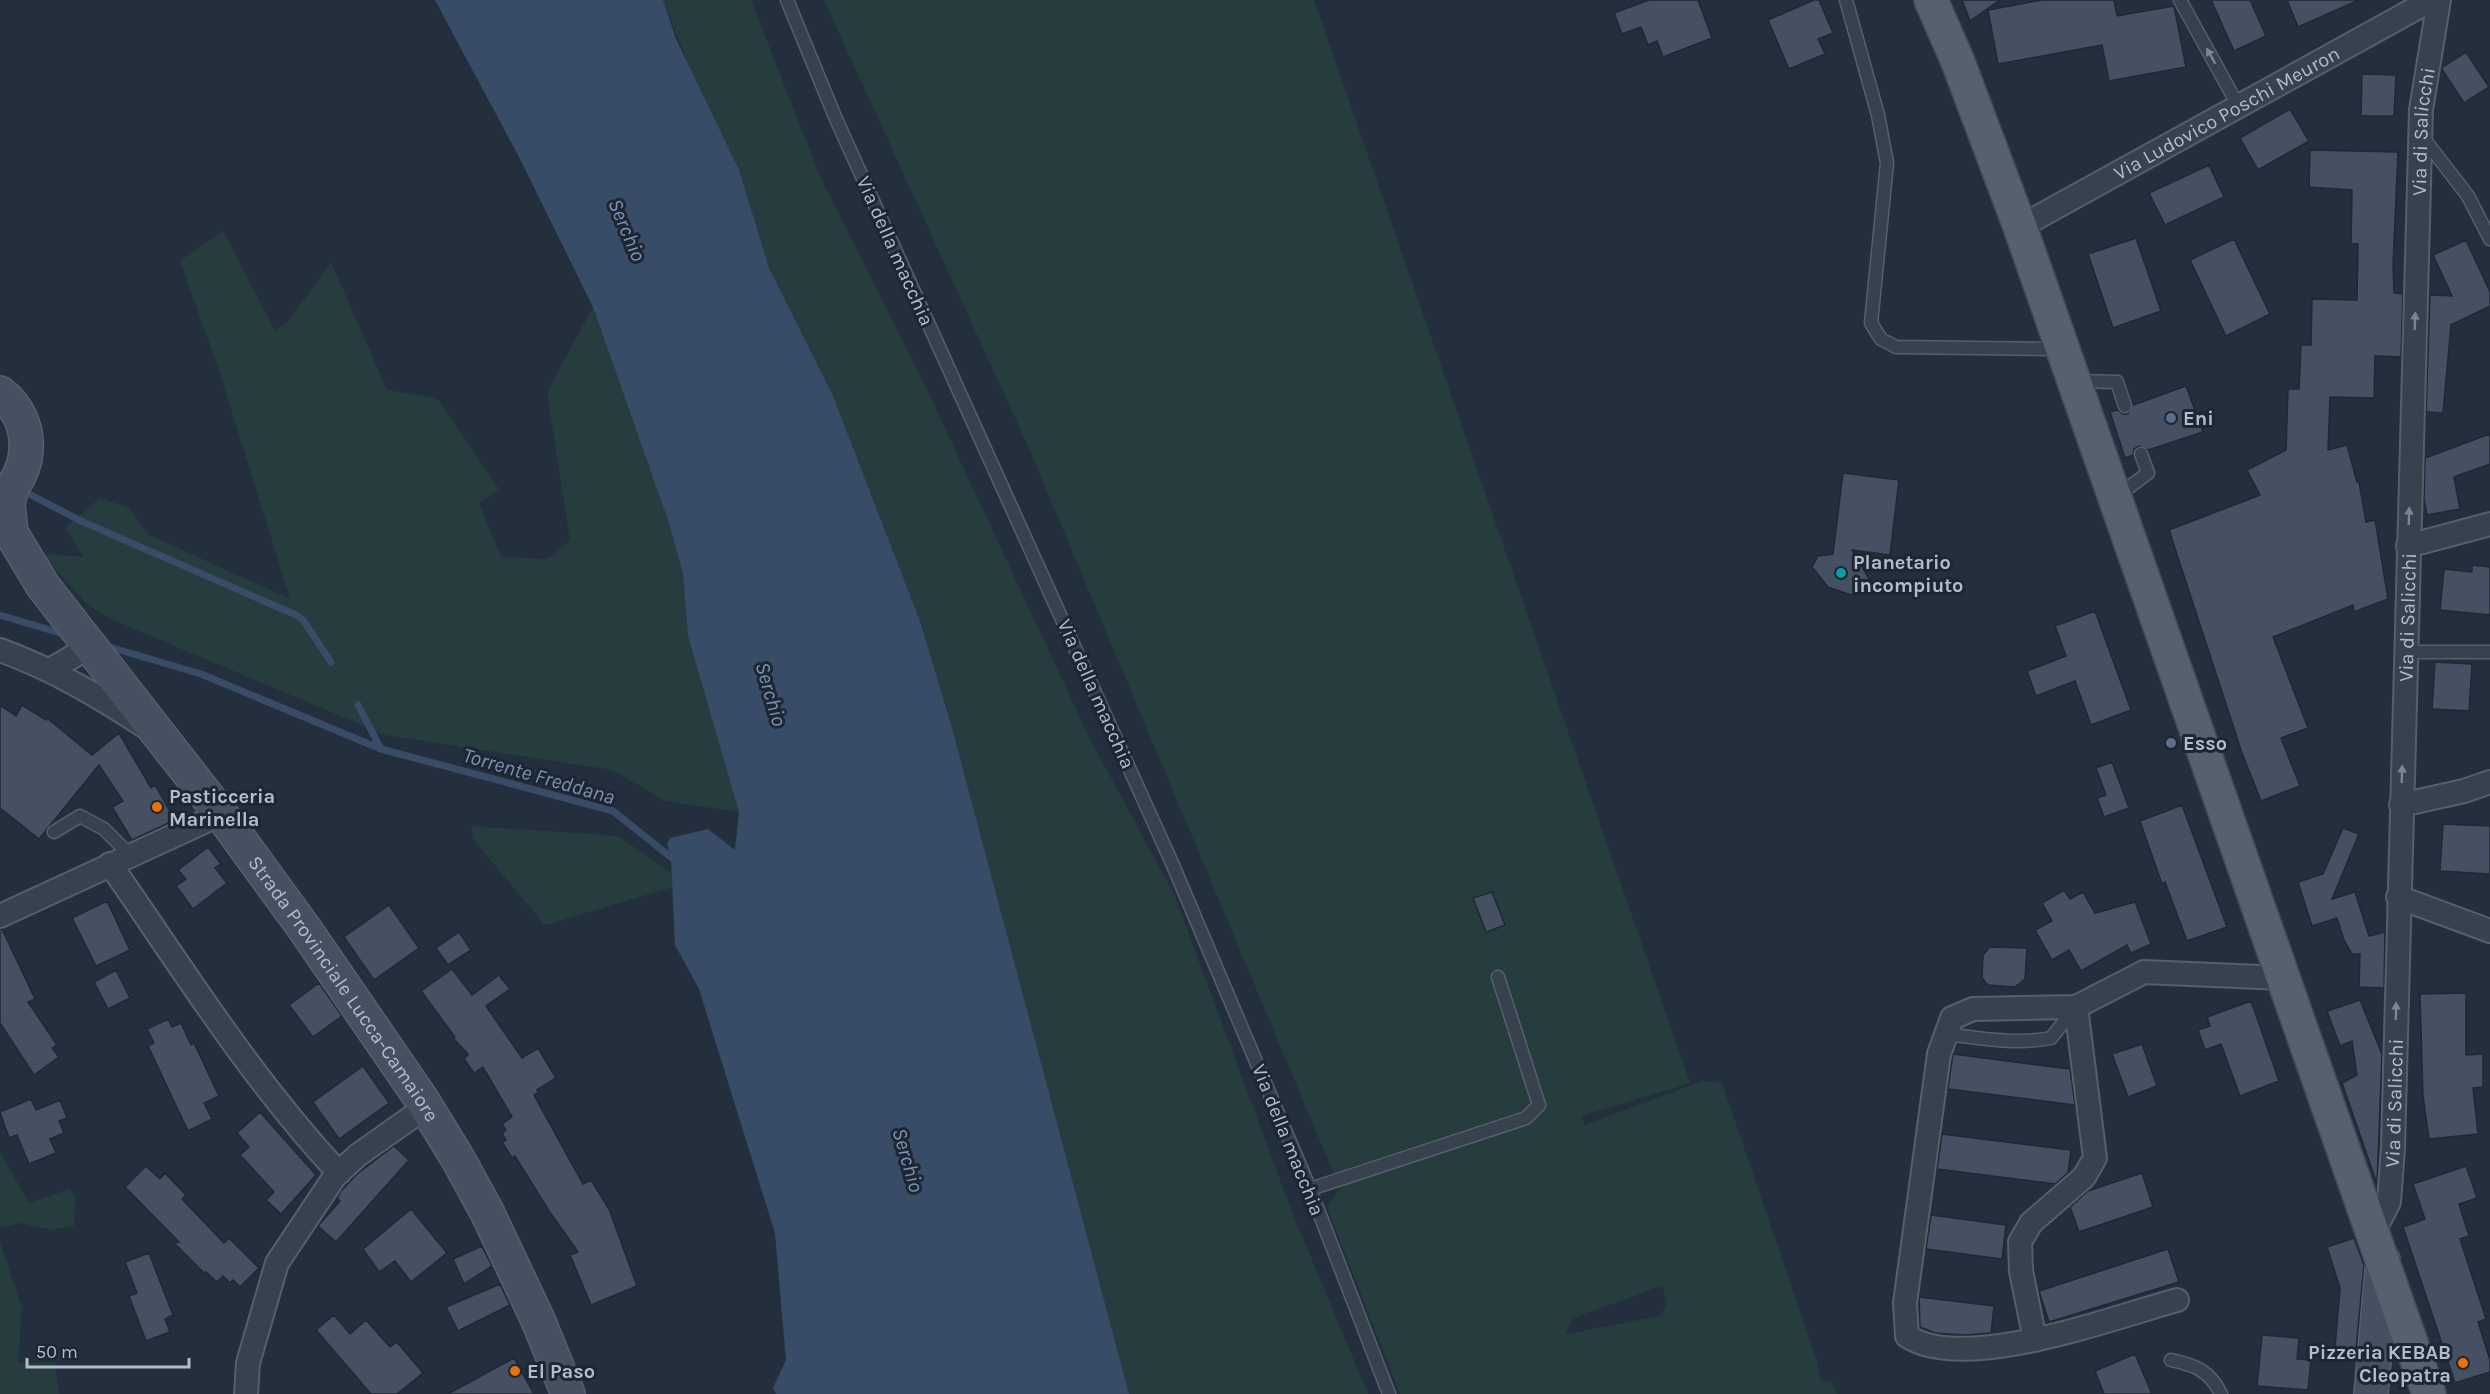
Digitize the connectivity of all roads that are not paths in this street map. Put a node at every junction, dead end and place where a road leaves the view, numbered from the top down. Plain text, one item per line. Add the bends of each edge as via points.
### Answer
1 (787, 0) edge
2 (1846, 0) edge
3 (1931, 0) edge
4 (2181, 0) edge
5 (2431, 0) edge
6 (2439, 0) edge
7 (2239, 107) junction
8 (2420, 134) junction
9 (2020, 227) junction
10 (2490, 238) edge
11 (2062, 349) junction
12 (2074, 381) junction
13 (2, 391) edge
14 (2125, 406) dead end
15 (2141, 454) dead end
16 (6, 495) edge
17 (2115, 498) junction
18 (2490, 524) edge
19 (2408, 546) junction
20 (0, 551) edge
21 (43, 586) junction
22 (0, 650) edge
23 (2405, 652) junction
24 (2490, 652) edge
25 (50, 667) junction
26 (100, 669) junction
27 (2490, 782) edge
28 (2401, 805) junction
29 (221, 814) junction
30 (54, 832) dead end
31 (120, 859) junction
32 (2398, 897) junction
33 (0, 916) edge
34 (2490, 931) edge
35 (1498, 977) dead end
36 (2283, 978) junction
37 (2076, 1007) junction
38 (1946, 1034) junction
39 (426, 1107) junction
40 (339, 1173) junction
41 (1310, 1189) junction
42 (2378, 1247) junction
43 (2177, 1300) dead end
44 (2035, 1340) junction
45 (2171, 1360) dead end
46 (246, 1394) edge
47 (568, 1394) edge
48 (1389, 1394) edge
49 (2221, 1394) edge
50 (2371, 1394) edge
51 (2429, 1394) edge

1 - 41 lane, Via della macchia via 836,119 1172,863
2 - 11 lane via 1887,163 1871,322 1876,331 1881,339 1896,346
3 - 9 main road
7 -> 4 lane
5 - 7 street, Via Ludovico Poschi Meuron
6 - 8 street, Via di Salicchi
7 - 9 street, Via Ludovico Poschi Meuron
8 - 10 lane via 2468,196
19 -> 8 street, Via di Salicchi
9 - 11 main road
11 - 12 main road
12 - 14 lane via 2117,382
12 - 17 main road
13 - 16 main road via 21,417 27,442 24,468
15 - 17 lane via 2148,473
16 - 21 main road, Strada Provinciale Lucca-Camaiore via 11,533
17 - 36 main road
18 - 19 street
19 - 23 street, Via di Salicchi
20 - 21 main road, Strada Provinciale Lucca-Camaiore
21 - 26 main road, Strada Provinciale Lucca-Camaiore
22 - 25 street
23 - 24 lane
28 -> 23 street, Via di Salicchi
25 - 26 street
25 - 26 street
26 - 29 main road, Strada Provinciale Lucca-Camaiore via 164,740
27 - 28 street
28 - 32 street, Via di Salicchi
29 - 31 street
29 - 39 main road, Strada Provinciale Lucca-Camaiore
30 - 31 lane via 80,816 104,829
31 - 33 street
31 - 40 street via 250,1068
32 - 34 street
42 -> 32 street, Via di Salicchi via 2389,1202 2393,1147
35 - 41 lane via 1539,1105 1526,1118
36 - 37 street via 2144,972
36 - 42 main road
37 - 38 street via 1973,1009 1952,1018
37 - 38 lane via 2051,1038 2006,1042
37 - 44 street via 2095,1158 2084,1177 2031,1223 2020,1242 2021,1271
38 - 44 street via 1939,1054 1905,1303 1907,1336 1947,1348 2013,1346
39 - 40 street
39 - 47 main road, Strada Provinciale Lucca-Camaiore via 487,1212
40 - 46 street via 277,1263 248,1363
41 - 48 lane, Via della macchia
42 - 50 main road
42 - 51 main road
43 - 44 street
45 - 49 lane via 2196,1366 2208,1374

